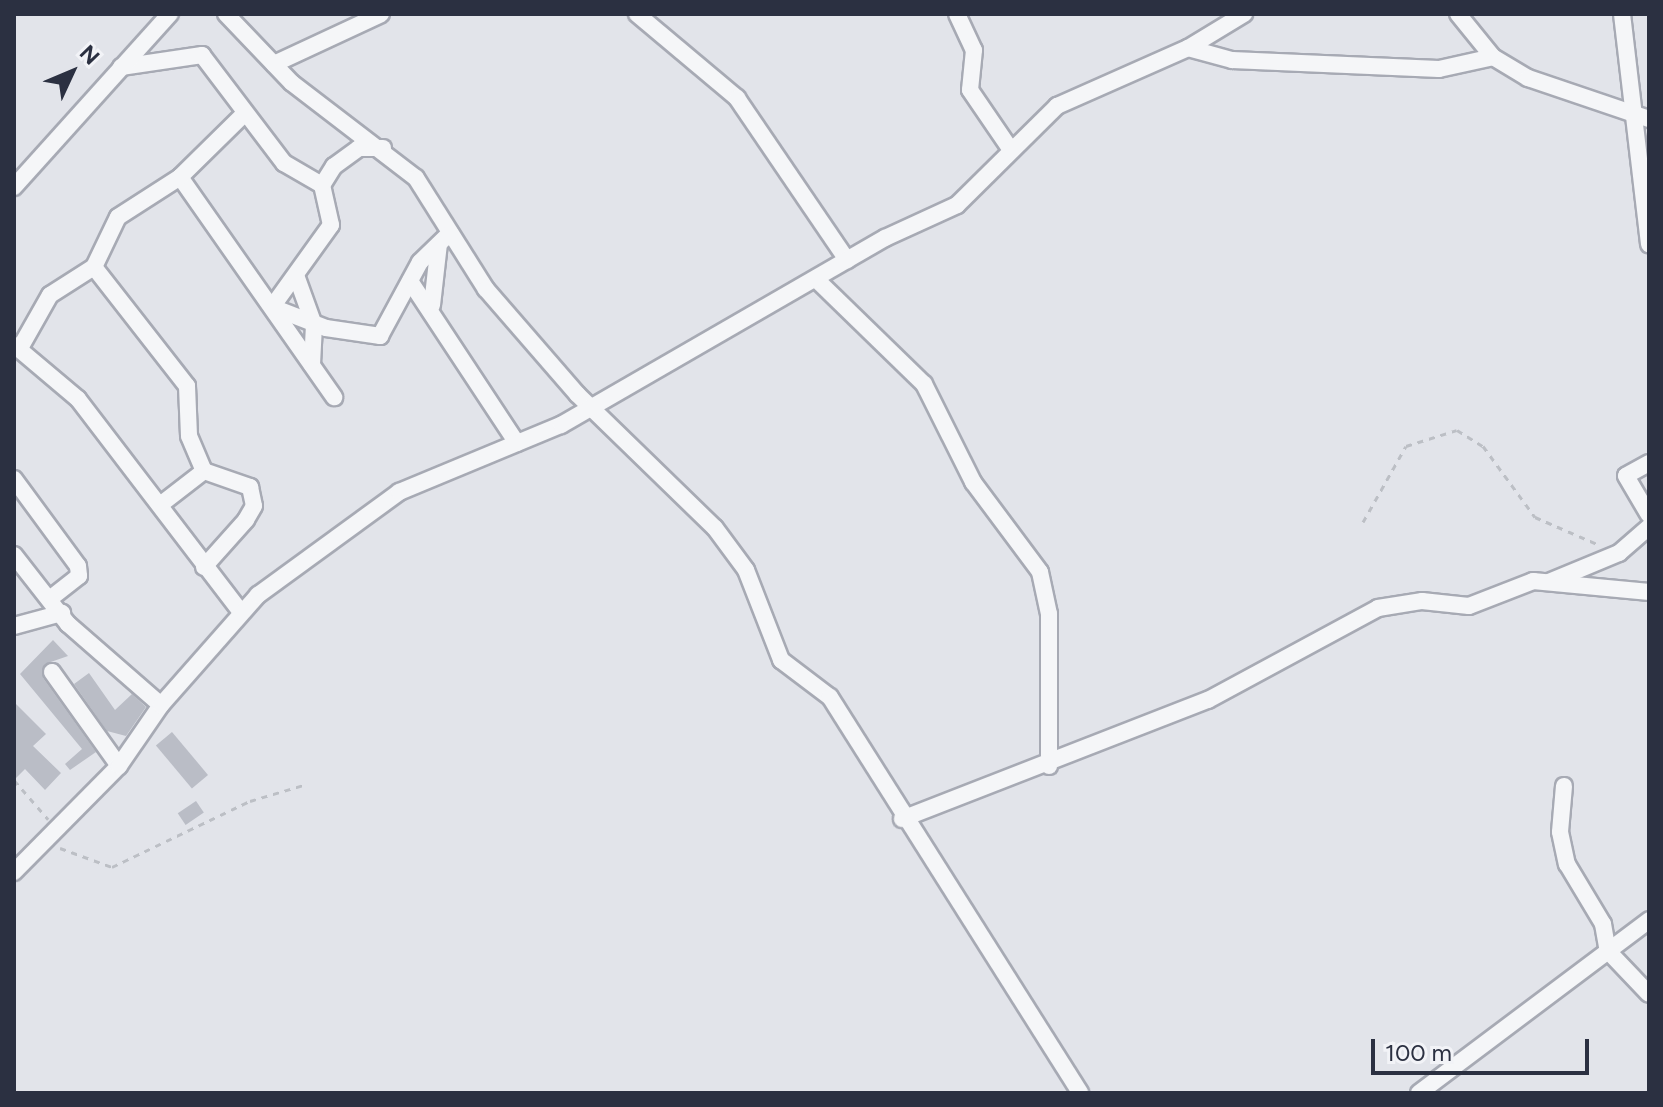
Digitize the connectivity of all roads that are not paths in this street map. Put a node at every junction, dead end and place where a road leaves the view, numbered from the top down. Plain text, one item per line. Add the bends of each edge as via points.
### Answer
1 (170, 14) edge
2 (226, 14) edge
3 (381, 14) edge
4 (637, 14) edge
5 (957, 14) edge
6 (1244, 14) edge
7 (1458, 14) edge
8 (1622, 14) edge
9 (1188, 48) junction
10 (1493, 57) junction
11 (274, 64) junction
12 (121, 67) junction
13 (1628, 110) junction
14 (243, 115) junction
15 (1649, 119) edge
16 (383, 148) junction
17 (1011, 150) junction
18 (180, 177) junction
19 (322, 185) junction
20 (14, 187) edge
21 (444, 239) junction
22 (1649, 244) edge
23 (847, 260) junction
24 (94, 267) junction
25 (297, 278) junction
26 (817, 280) junction
27 (410, 281) junction
28 (432, 305) junction
29 (272, 307) junction
30 (32, 321) junction
31 (314, 325) junction
32 (14, 326) edge
33 (17, 347) edge
34 (312, 365) junction
35 (334, 397) dead end
36 (591, 405) junction
37 (517, 443) junction
38 (1649, 463) edge
39 (204, 471) junction
40 (14, 479) edge
41 (160, 505) junction
42 (1649, 515) edge
43 (1649, 527) edge
44 (14, 555) edge
45 (204, 567) junction
46 (1549, 582) junction
47 (1649, 592) edge
48 (52, 597) junction
49 (241, 612) junction
50 (62, 613) junction
51 (14, 626) edge
52 (52, 672) dead end
53 (161, 705) junction
54 (119, 766) junction
55 (1049, 766) junction
56 (1564, 786) dead end
57 (902, 819) junction
58 (14, 872) edge
59 (1649, 920) edge
60 (1608, 951) junction
61 (1649, 994) edge
62 (1080, 1093) edge
63 (1419, 1093) edge

1 - 12 street
2 - 11 street
3 - 11 street
4 - 23 street via 737,98
5 - 17 street via 974,50 970,90
6 - 9 street
7 - 10 street
8 - 13 street
9 - 10 street via 1232,60 1439,69
9 - 17 street via 1057,106
10 - 13 street via 1528,78
11 - 16 street
12 - 14 street via 193,52
12 - 20 street
13 - 15 street
13 - 22 street
14 - 18 street
14 - 19 street via 284,163
16 - 19 street via 369,145 345,156
16 - 21 street via 416,178
17 - 23 street via 957,205
18 - 24 street via 118,217
18 - 29 street
19 - 25 street via 331,225
21 - 27 street
21 - 28 street
21 - 36 street
23 - 26 street
24 - 30 street via 50,295
24 - 39 street via 187,386 189,436
25 - 29 street
25 - 31 street
26 - 36 street
26 - 55 street via 924,384 973,482 1040,572 1049,614
27 - 28 street
27 - 31 street via 380,336
28 - 37 street
29 - 31 street
29 - 34 street
30 - 32 street
30 - 33 street
31 - 34 street
33 - 41 street via 78,399
34 - 35 street
36 - 37 street
36 - 57 street via 715,528 751,579 781,660 830,697
37 - 49 street via 399,492
38 - 42 street via 1626,476
39 - 41 street
39 - 45 street via 240,479 254,506
40 - 48 street via 78,566 79,576
41 - 45 street
43 - 46 street via 1619,553
44 - 48 street
45 - 49 street
46 - 47 street
46 - 55 street via 1458,607 1422,601 1378,608 1208,700
48 - 50 street
49 - 53 street via 220,645
50 - 51 street
50 - 53 street
52 - 54 street
53 - 54 street
54 - 58 street via 55,837
55 - 57 street
56 - 60 street via 1560,832 1567,864 1603,924
57 - 62 street
59 - 60 street
60 - 61 street
60 - 63 street

